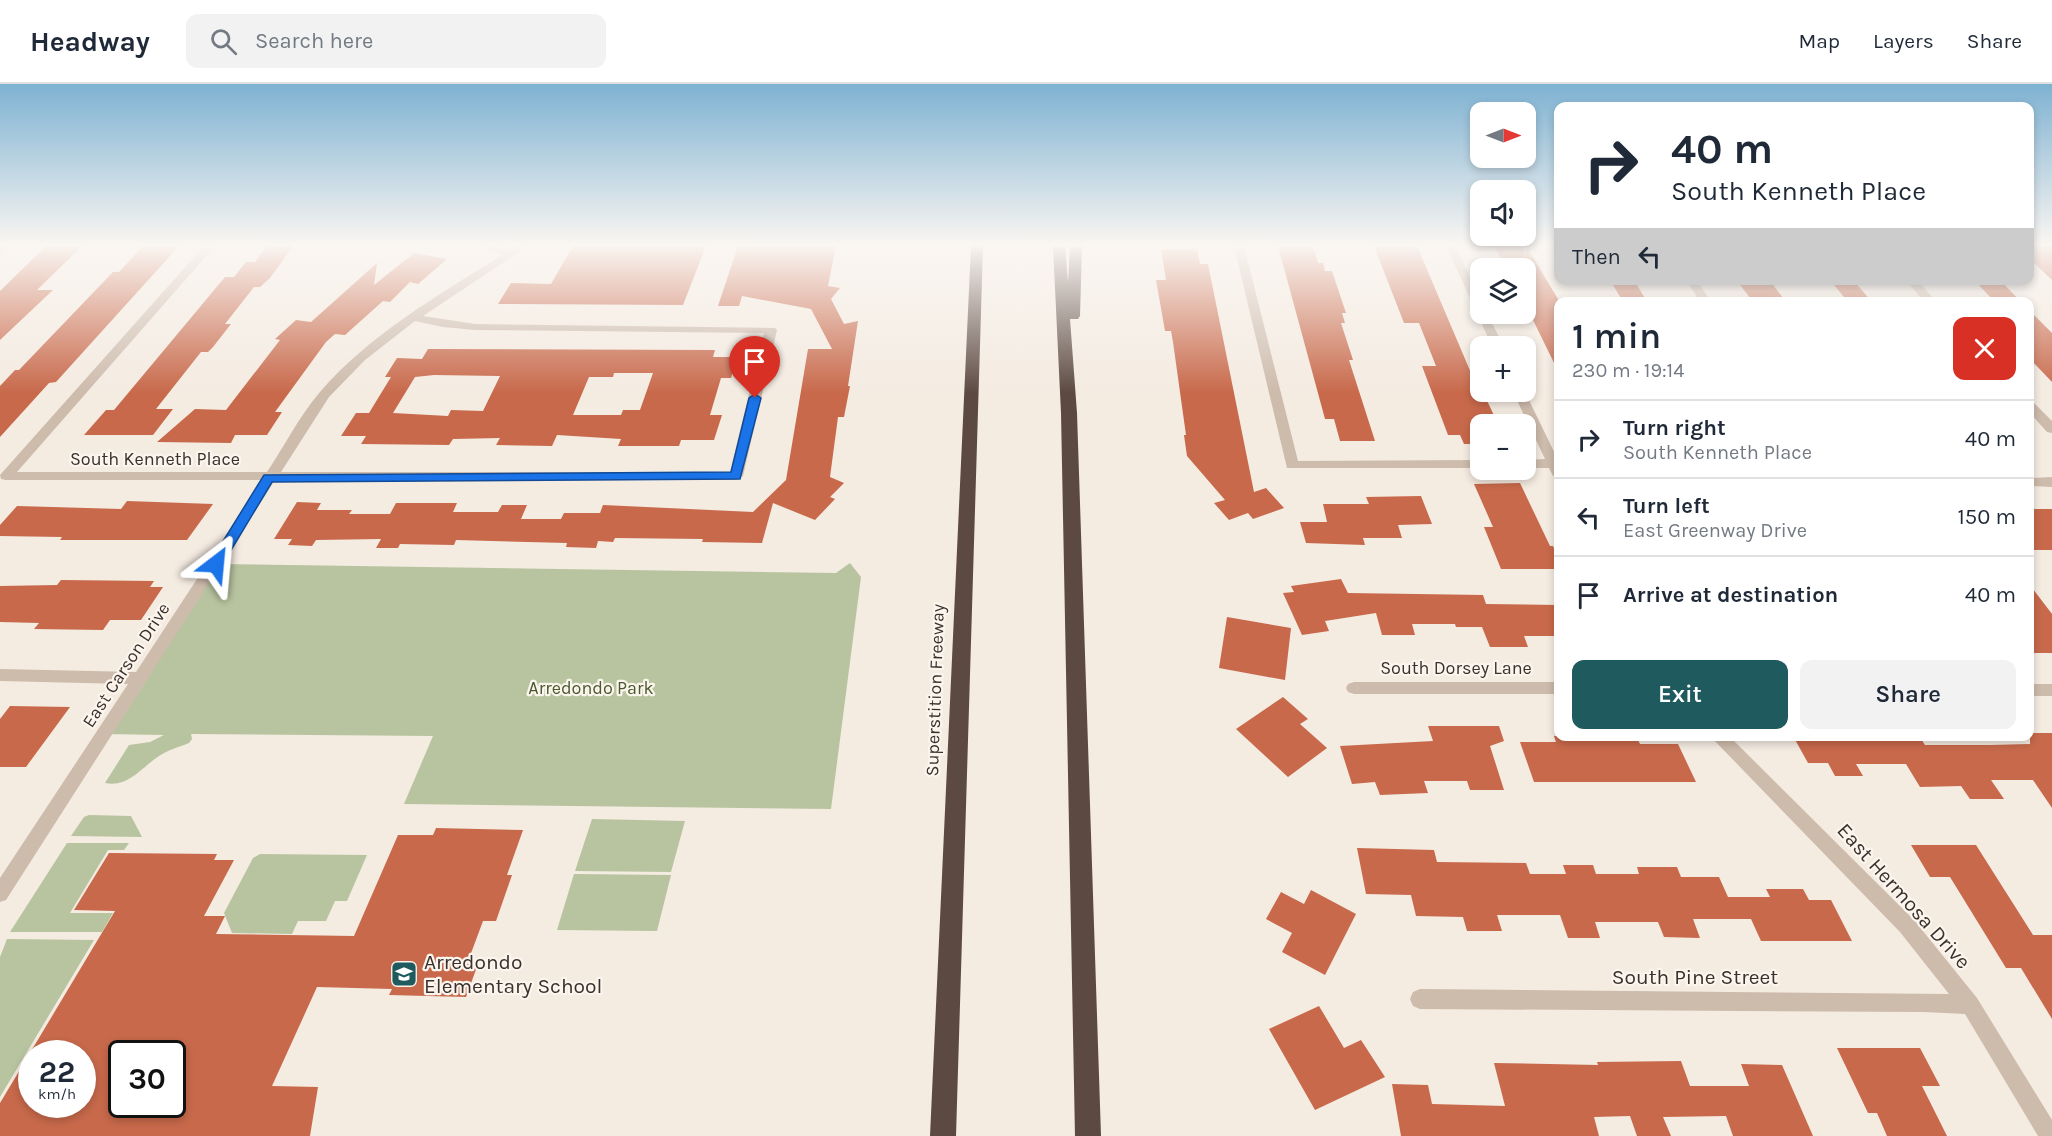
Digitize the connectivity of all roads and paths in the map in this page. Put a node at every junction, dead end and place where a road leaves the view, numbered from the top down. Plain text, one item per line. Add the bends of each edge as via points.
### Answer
1 (166, 295) edge
2 (447, 295) edge
3 (966, 295) edge
4 (975, 295) edge
5 (1062, 295) edge
6 (1074, 295) edge
7 (1251, 295) edge
8 (413, 317) junction
9 (1524, 402) edge
10 (2034, 410) edge
11 (1069, 413) junction
12 (969, 415) junction
13 (2052, 429) edge
14 (1470, 464) edge
15 (1554, 464) edge
16 (1536, 465) edge
17 (1554, 468) edge
18 (269, 478) junction
19 (2034, 482) edge
20 (2052, 482) edge
21 (0, 675) edge
22 (141, 678) junction
23 (1354, 688) dead end
24 (1554, 688) edge
25 (2034, 690) edge
26 (2052, 690) edge
27 (1723, 741) edge
28 (0, 894) edge
29 (1420, 999) dead end
30 (948, 1004) junction
31 (1970, 1005) junction
32 (932, 1136) edge
33 (943, 1136) edge
34 (1088, 1136) edge
35 (2050, 1136) edge

1 - 18 street, South Kenneth Place via 6,476
2 - 8 street, East Carson Drive
3 - 12 highway
4 - 12 highway, Superstition Freeway
5 - 11 highway
6 - 11 highway
7 - 14 street via 1292,465
8 - 18 street, East Carson Drive via 361,357 324,395
8 - 18 street, South Kenneth Place via 475,327 771,330 736,476
9 - 15 street
10 - 13 street
11 - 34 highway
12 - 30 highway, Superstition Freeway
16 - 17 street
18 - 22 street, East Carson Drive
19 - 20 street
21 - 22 street
22 - 28 street, East Carson Drive
23 - 24 street, South Dorsey Lane
25 - 26 street
27 - 31 street, East Hermosa Drive via 1907,926
29 - 31 street, South Pine Street
30 - 32 highway
30 - 33 highway, Superstition Freeway
31 - 35 street, East Hermosa Drive

